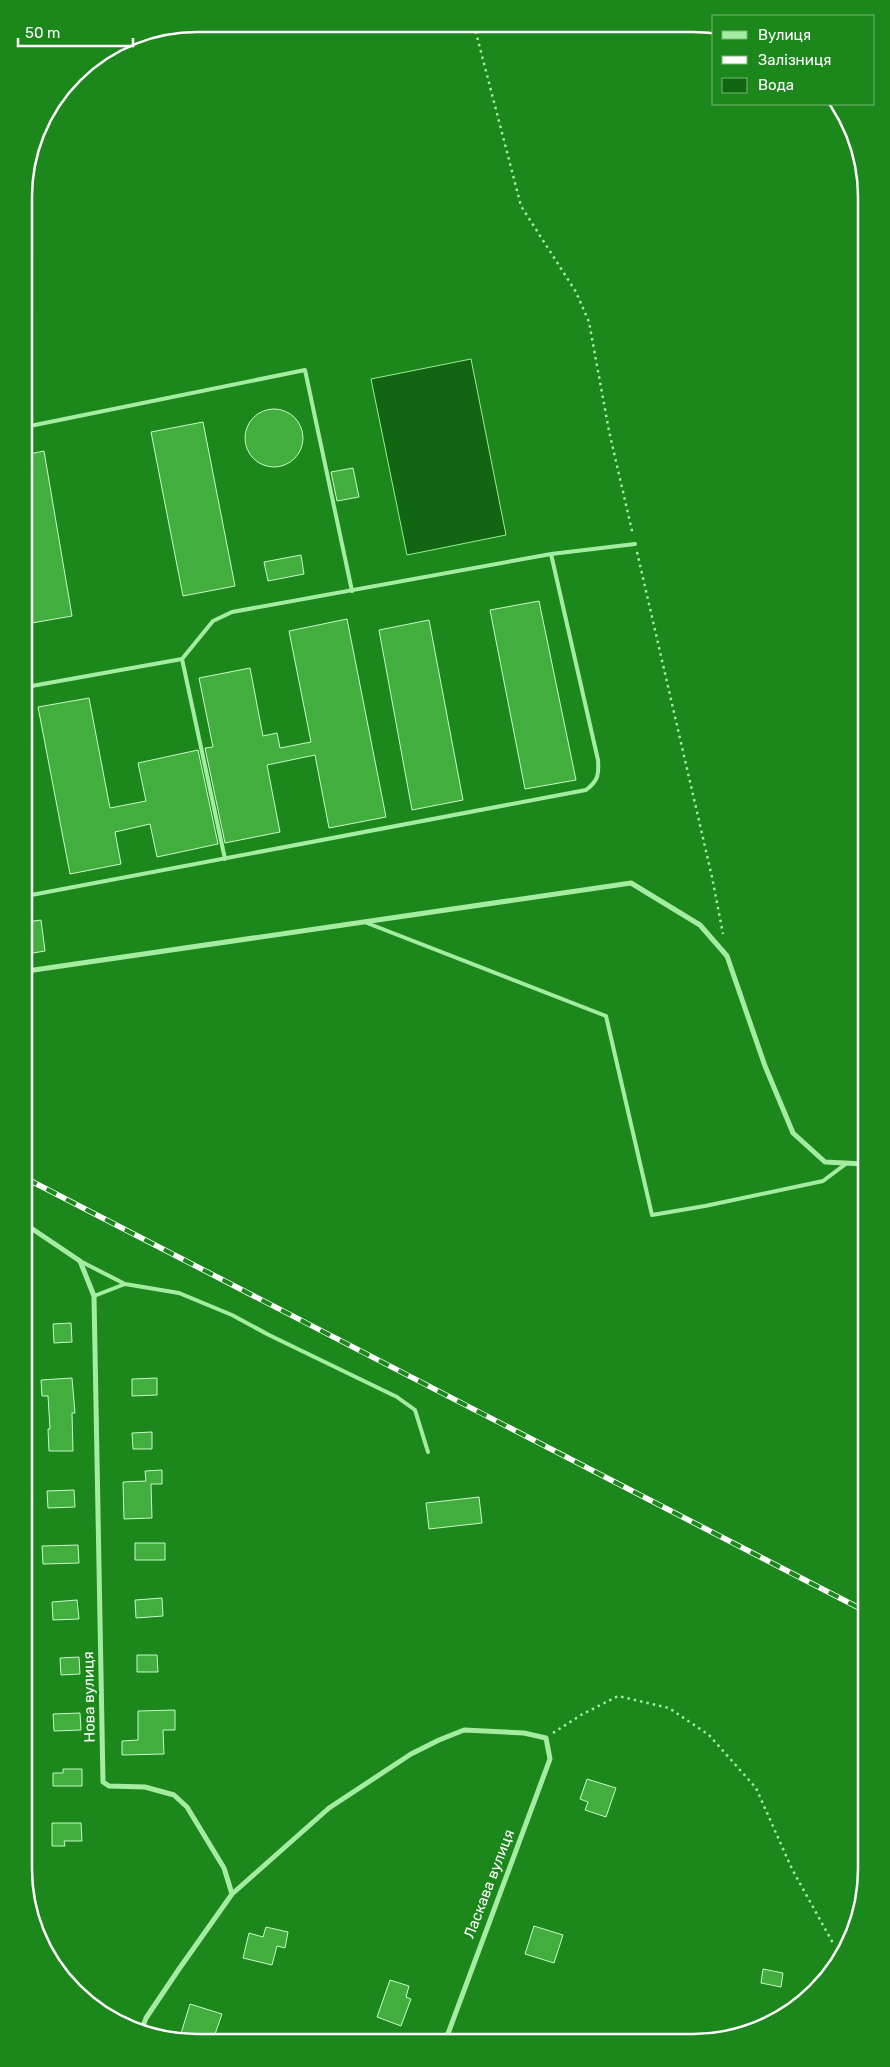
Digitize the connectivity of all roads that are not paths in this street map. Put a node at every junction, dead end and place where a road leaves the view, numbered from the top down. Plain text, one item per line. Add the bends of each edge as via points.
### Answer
1 (33, 425) edge
2 (635, 544) road end
3 (551, 554) junction
4 (352, 590) junction
5 (182, 659) junction
6 (33, 686) edge
7 (225, 859) junction
8 (33, 895) edge
9 (365, 922) junction
10 (33, 970) edge
11 (847, 1163) junction
12 (857, 1164) edge
13 (32, 1229) edge
14 (80, 1261) junction
15 (125, 1284) junction
16 (94, 1296) junction
17 (428, 1452) dead end
18 (232, 1894) junction
19 (143, 2026) edge
20 (448, 2034) edge

1 - 4 lane via 305,370
2 - 3 lane
3 - 4 lane
3 - 7 lane via 598,760 599,774 595,783 586,790
4 - 5 lane via 232,612 213,621
5 - 6 lane
5 - 7 lane
7 - 8 lane
9 - 10 street
9 - 11 street via 631,883 700,925 727,956 793,1134 825,1162
9 - 11 lane via 606,1016 652,1215 823,1181
11 - 12 street
13 - 14 street
14 - 15 lane
14 - 16 street, Нова вулиця
15 - 16 lane
15 - 17 lane via 180,1293 232,1314 397,1397 415,1410
16 - 18 street, Нова вулиця via 103,1782 109,1786 145,1787 174,1795 187,1808 224,1868
18 - 19 street via 179,1968
18 - 20 street, Ласкава вулиця via 330,1808 411,1754 439,1740 464,1730 524,1733 546,1738 550,1759

